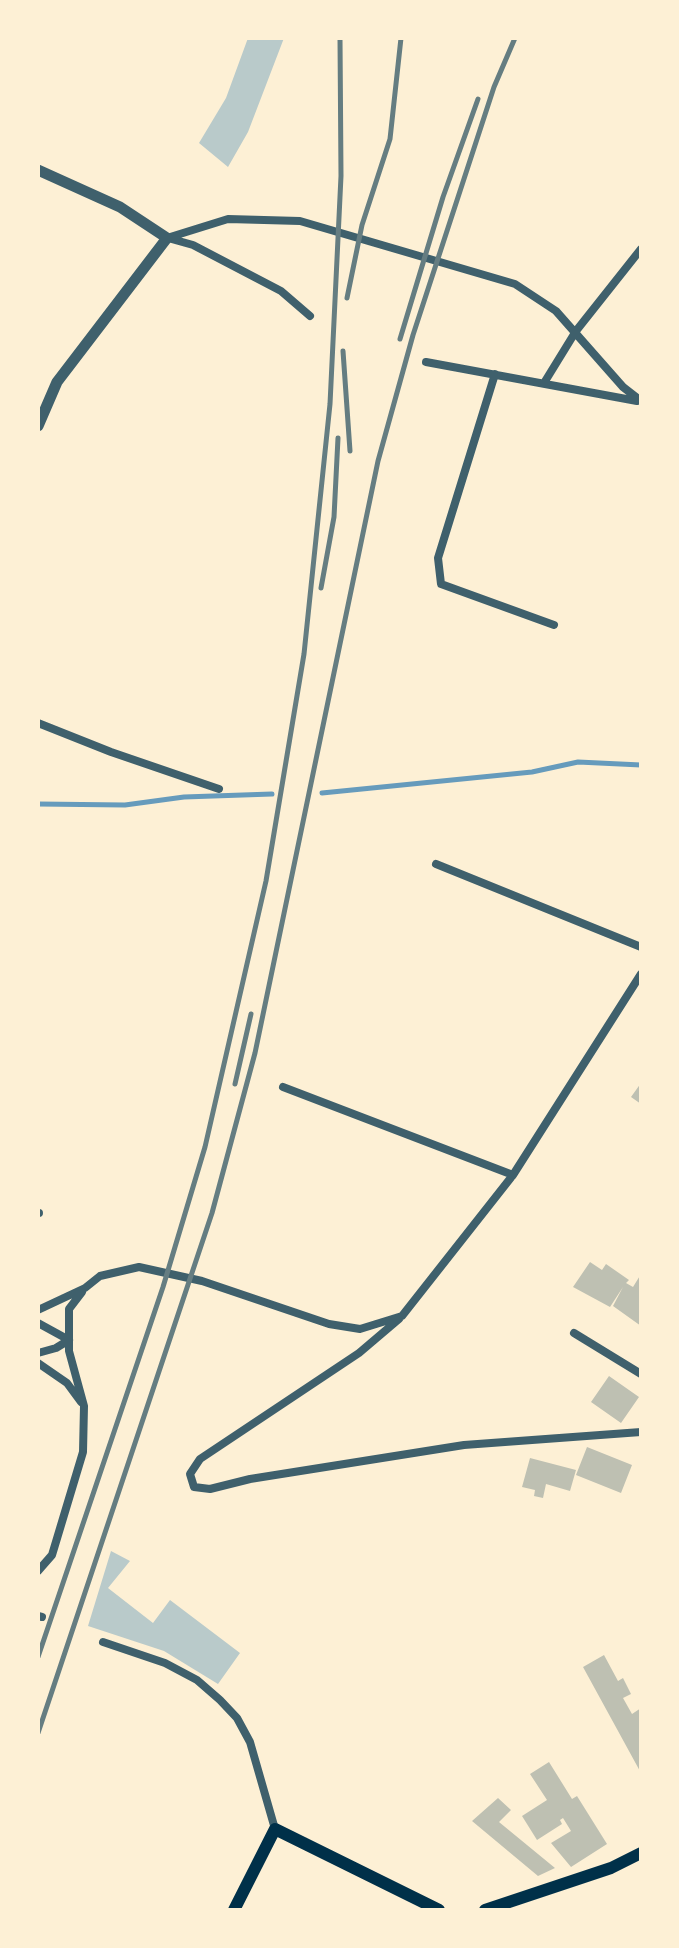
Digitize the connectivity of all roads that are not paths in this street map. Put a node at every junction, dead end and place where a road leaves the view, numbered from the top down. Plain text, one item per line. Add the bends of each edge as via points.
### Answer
1 (38, 170) edge
2 (167, 238) junction
3 (641, 249) edge
4 (310, 316) dead end
5 (576, 331) junction
6 (426, 362) dead end
7 (495, 374) junction
8 (544, 383) junction
9 (641, 401) edge
10 (38, 426) edge
11 (554, 625) dead end
12 (38, 723) edge
13 (219, 789) dead end
14 (436, 864) dead end
15 (641, 947) edge
16 (641, 974) edge
17 (283, 1087) dead end
18 (513, 1175) junction
19 (85, 1288) junction
20 (38, 1310) edge
21 (402, 1316) junction
22 (38, 1323) edge
23 (574, 1333) dead end
24 (69, 1340) junction
25 (38, 1353) edge
26 (38, 1363) edge
27 (641, 1374) edge
28 (84, 1406) junction
29 (641, 1432) edge
30 (38, 1571) edge
31 (103, 1642) dead end
32 (275, 1829) junction
33 (641, 1853) edge
34 (234, 1910) edge
35 (439, 1910) edge
36 (485, 1910) edge

1 - 2 street via 120,207
2 - 4 street via 193,245 281,291
2 - 5 street via 228,219 300,221 515,284
2 - 10 street via 57,382
3 - 5 street
5 - 8 street
5 - 9 street
6 - 7 street
7 - 8 street
7 - 11 street via 438,558 441,584
8 - 9 street
12 - 13 street
14 - 15 street
16 - 18 street
17 - 18 street
18 - 21 street
19 - 20 street
19 - 21 street via 100,1276 139,1267 202,1281 329,1324 360,1329
19 - 24 street via 69,1309
21 - 29 street via 359,1353 200,1459 193,1467 194,1487 210,1489 416,1451
22 - 24 street
23 - 27 street
24 - 25 street
24 - 28 street
26 - 28 street via 67,1383
28 - 30 street via 83,1452 52,1555
31 - 32 street via 197,1680 237,1718 260,1768
32 - 34 main road
32 - 35 main road
33 - 36 main road

